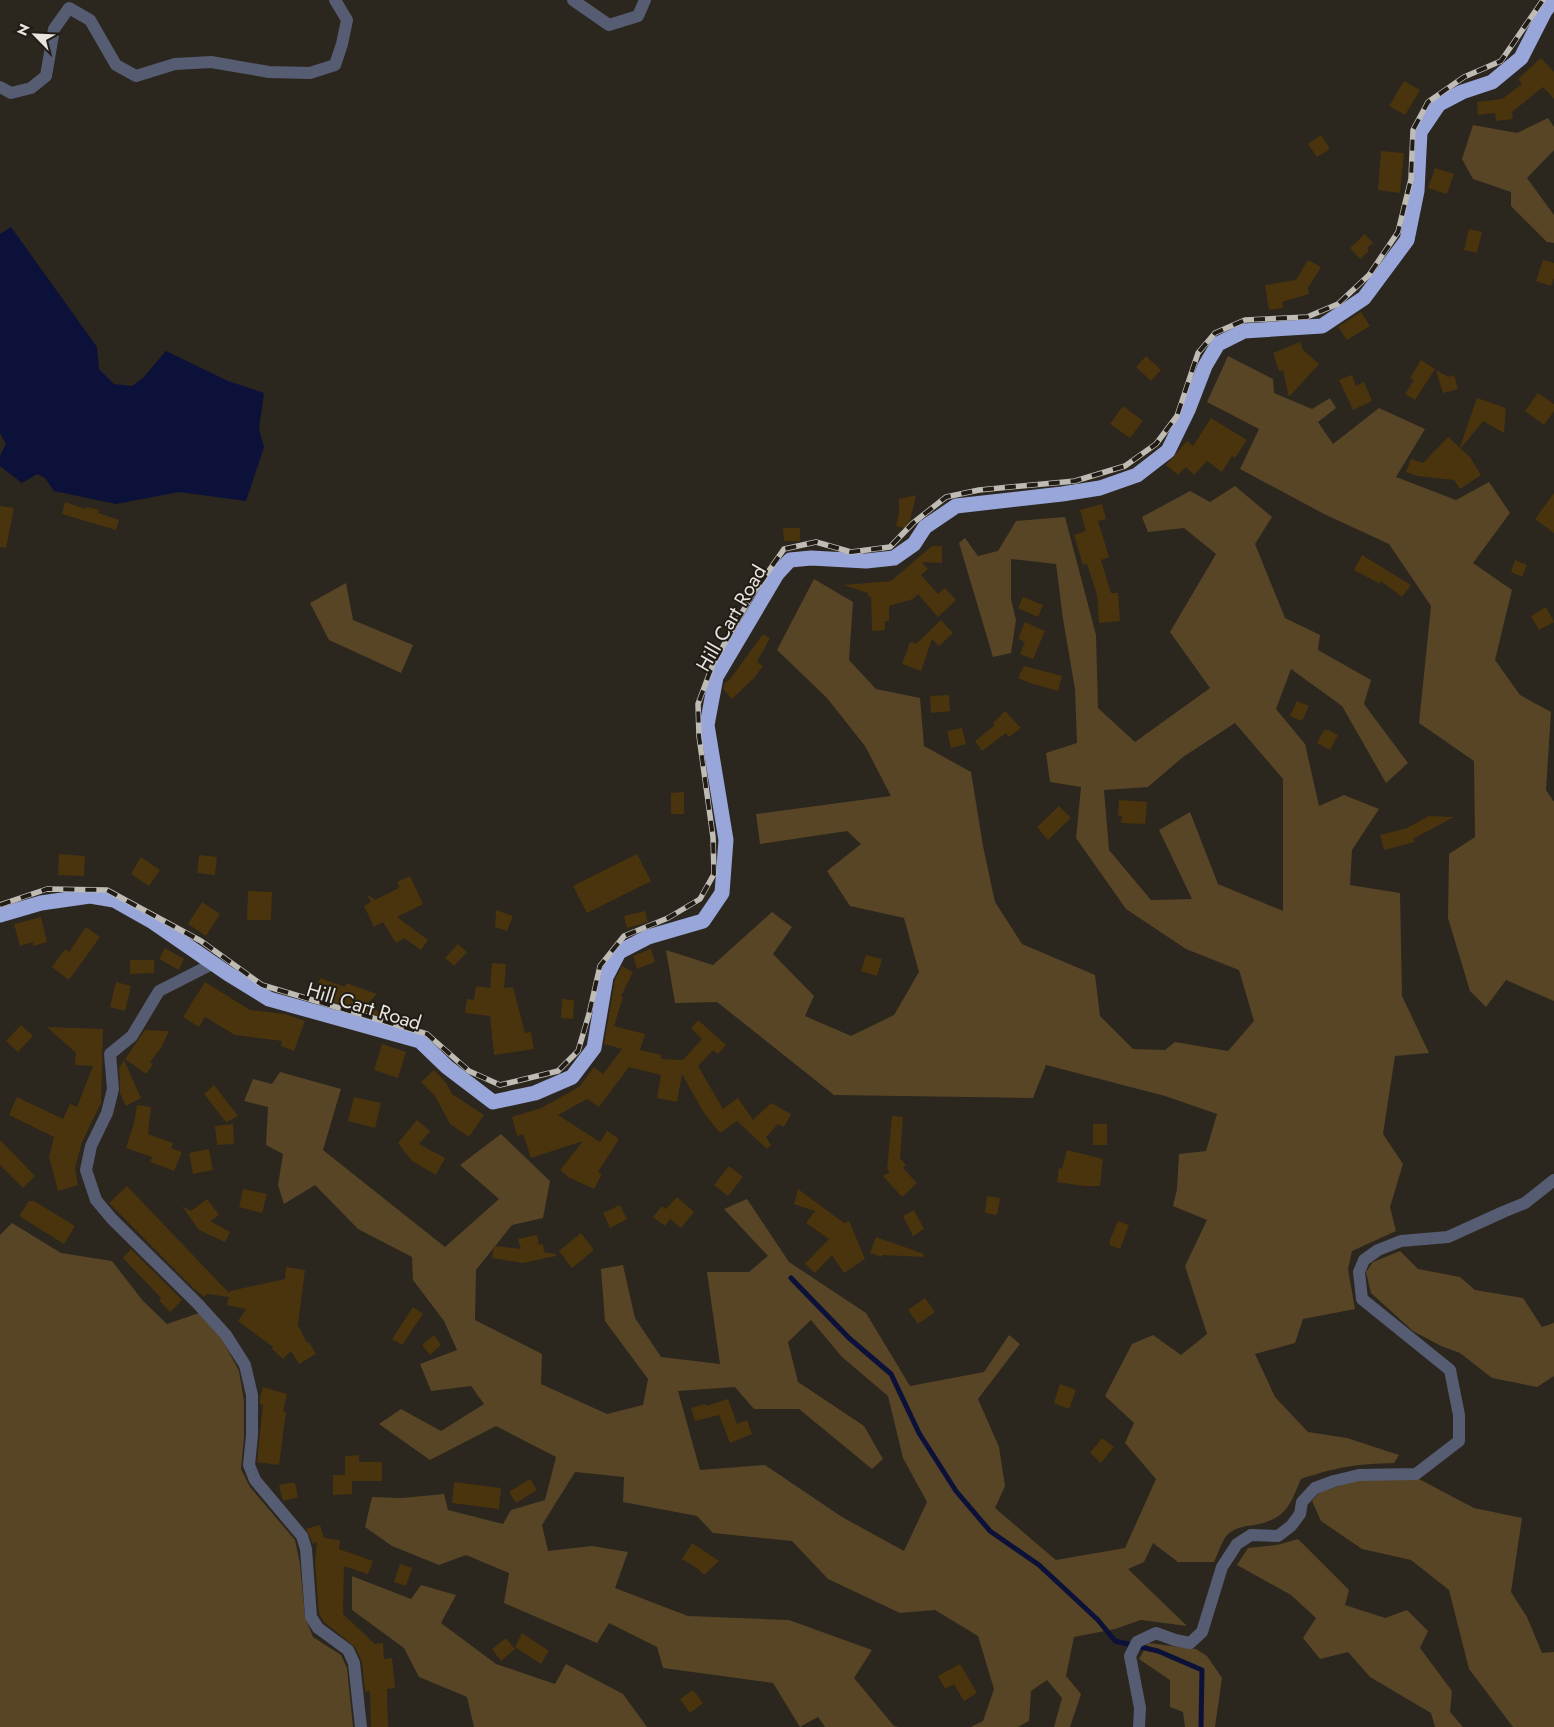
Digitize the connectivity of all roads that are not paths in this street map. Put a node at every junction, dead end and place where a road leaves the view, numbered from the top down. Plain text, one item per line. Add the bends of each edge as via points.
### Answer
1 (335, 0) edge
2 (573, 0) edge
3 (645, 0) edge
4 (1553, 0) edge
5 (0, 87) edge
6 (0, 915) edge
7 (214, 963) junction
8 (1554, 1180) edge
9 (361, 1727) edge
10 (1139, 1727) edge

1 - 5 street via 347,20 335,65 310,73 269,72 211,62 175,64 136,76 116,64 90,20 69,8 54,29 46,76 30,88 11,93
2 - 3 street via 609,24 638,16
4 - 7 highway, Hill Cart Road via 1521,58 1492,82 1439,104 1420,132 1417,191 1407,240 1364,298 1322,326 1244,331 1218,344 1168,451 1137,475 1100,488 956,506 926,527 914,544 894,558 790,560 777,574 716,677 709,715 726,840 722,893 703,922 648,936 619,952 606,977 594,1048 572,1077 535,1093 493,1102 446,1067 420,1041 269,999
6 - 7 highway, Hill Cart Road via 41,903 90,896 114,900
7 - 9 street via 158,991 132,1036 110,1054 113,1089 91,1146 86,1170 96,1200 226,1335 245,1365 252,1395 249,1465 256,1480 302,1536 306,1549 311,1617 318,1628 348,1650 354,1663
8 - 10 street via 1525,1203 1448,1237 1401,1241 1378,1250 1364,1260 1359,1272 1362,1299 1450,1370 1459,1415 1459,1441 1416,1474 1359,1475 1315,1488 1302,1502 1300,1514 1291,1526 1278,1536 1251,1535 1237,1544 1222,1568 1202,1632 1190,1643 1156,1633 1137,1642 1130,1656 1140,1708

